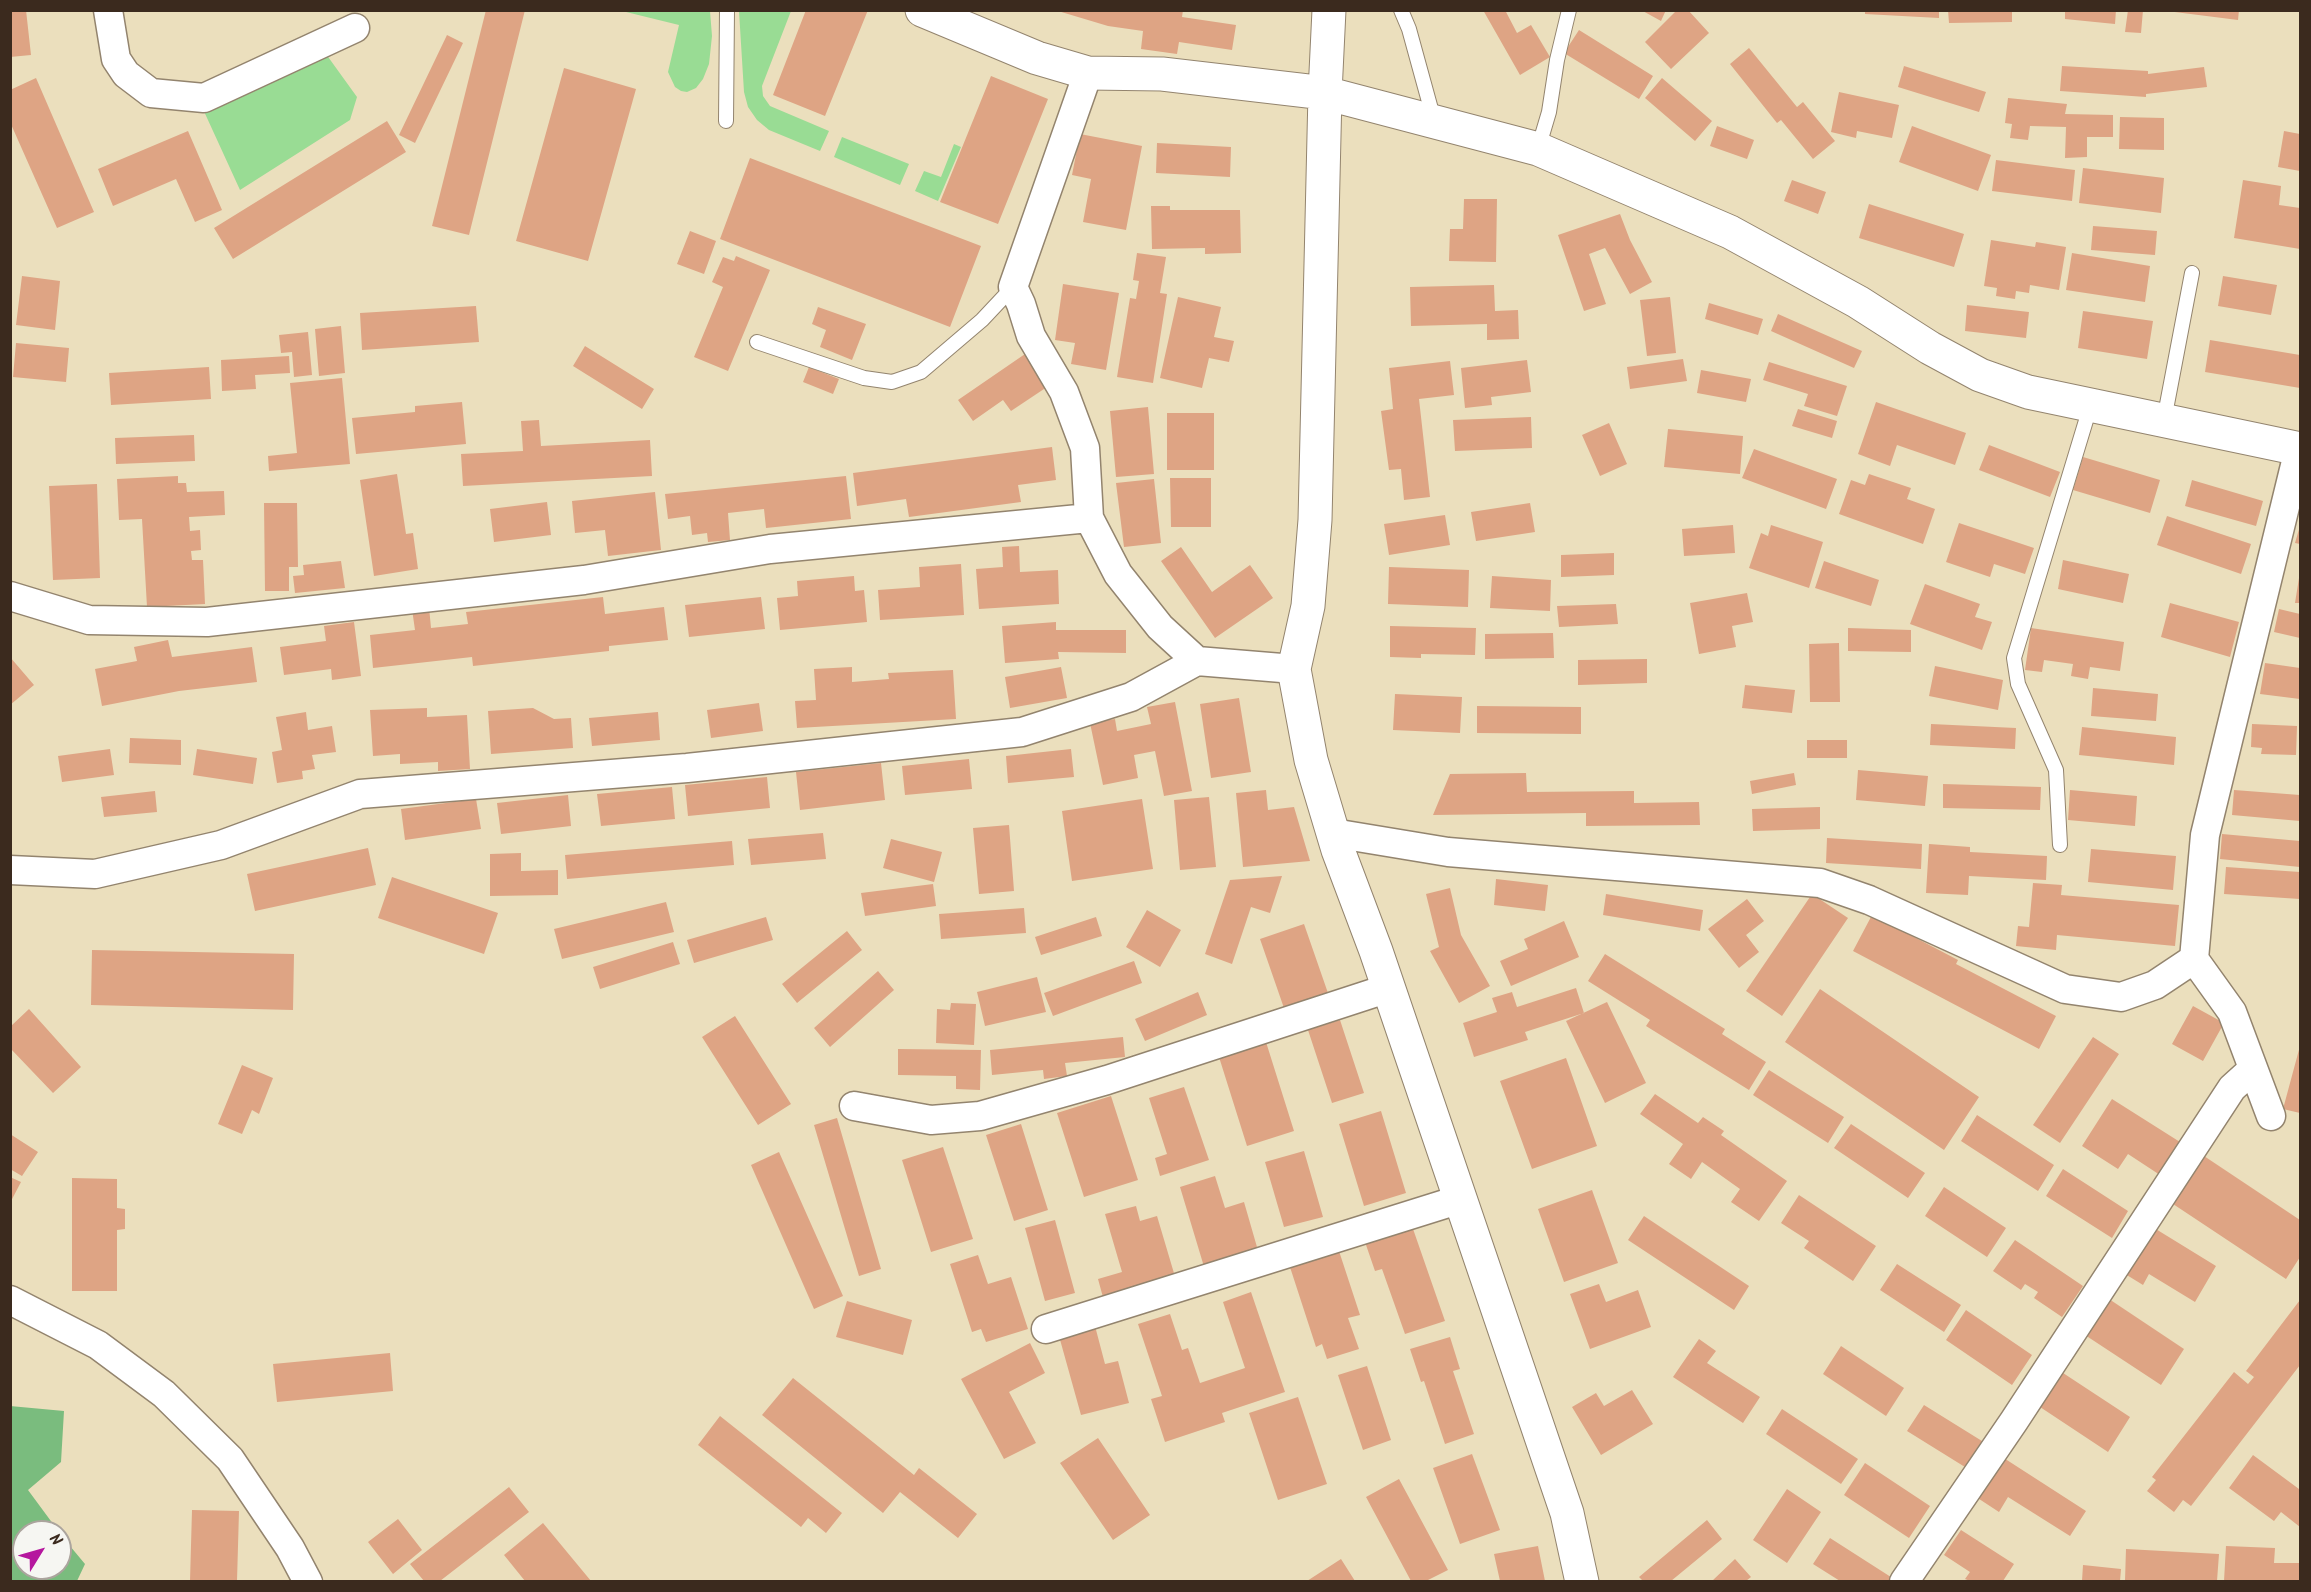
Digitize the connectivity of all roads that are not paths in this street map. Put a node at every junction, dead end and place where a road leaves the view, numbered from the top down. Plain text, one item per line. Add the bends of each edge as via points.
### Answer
1 (108, 10) edge
2 (727, 10) edge
3 (922, 10) edge
4 (1329, 10) edge
5 (1401, 10) edge
6 (1569, 10) edge
7 (355, 28) dead end
8 (1088, 73) junction
9 (1324, 93) junction
10 (726, 121) dead end
11 (1434, 121) junction
12 (1538, 149) junction
13 (2192, 273) dead end
14 (1013, 287) junction
15 (757, 342) dead end
16 (2091, 404) junction
17 (2164, 420) junction
18 (2300, 449) edge
19 (1089, 518) junction
20 (10, 596) edge
21 (1197, 661) junction
22 (1294, 669) junction
23 (1334, 833) junction
24 (2060, 845) dead end
25 (10, 870) edge
26 (2194, 959) junction
27 (1389, 988) junction
28 (2253, 1069) junction
29 (854, 1106) dead end
30 (2271, 1116) dead end
31 (1461, 1199) junction
32 (10, 1300) edge
33 (1046, 1329) dead end
34 (308, 1581) edge
35 (1582, 1581) edge
36 (1904, 1581) edge

1 - 7 street via 116,59 126,74 151,93 204,98
2 - 10 lane
3 - 8 street via 1037,58
4 - 9 street
5 - 11 lane
6 - 12 lane
8 - 9 street via 1162,74
8 - 14 street
9 - 11 street
9 - 22 street via 1315,520 1308,606
11 - 12 street
12 - 16 street via 1730,232 1849,296 1980,375 2028,392
13 - 17 lane
14 - 15 lane via 982,320 921,372 892,382 864,378
14 - 19 street via 1031,336 1064,392 1085,448
16 - 17 street
16 - 24 lane via 2014,658 2018,684 2056,770
17 - 18 street
18 - 26 street via 2205,835
19 - 20 street via 770,549 584,580 207,622 89,620
19 - 21 street via 1118,574 1160,627
21 - 22 street
21 - 25 street via 1131,697 1022,732 687,768 360,794 220,845 95,874
22 - 23 street via 1311,760
23 - 26 street via 1448,852 1820,883 1869,900 2076,991 2121,997 2155,985
23 - 27 street
26 - 28 street via 2232,1012
27 - 29 street via 1107,1080 980,1116 931,1120
27 - 31 street
28 - 30 street
28 - 36 street via 2232,1088
31 - 33 street
31 - 35 street via 1567,1513
32 - 34 street via 98,1345 165,1394 230,1459

